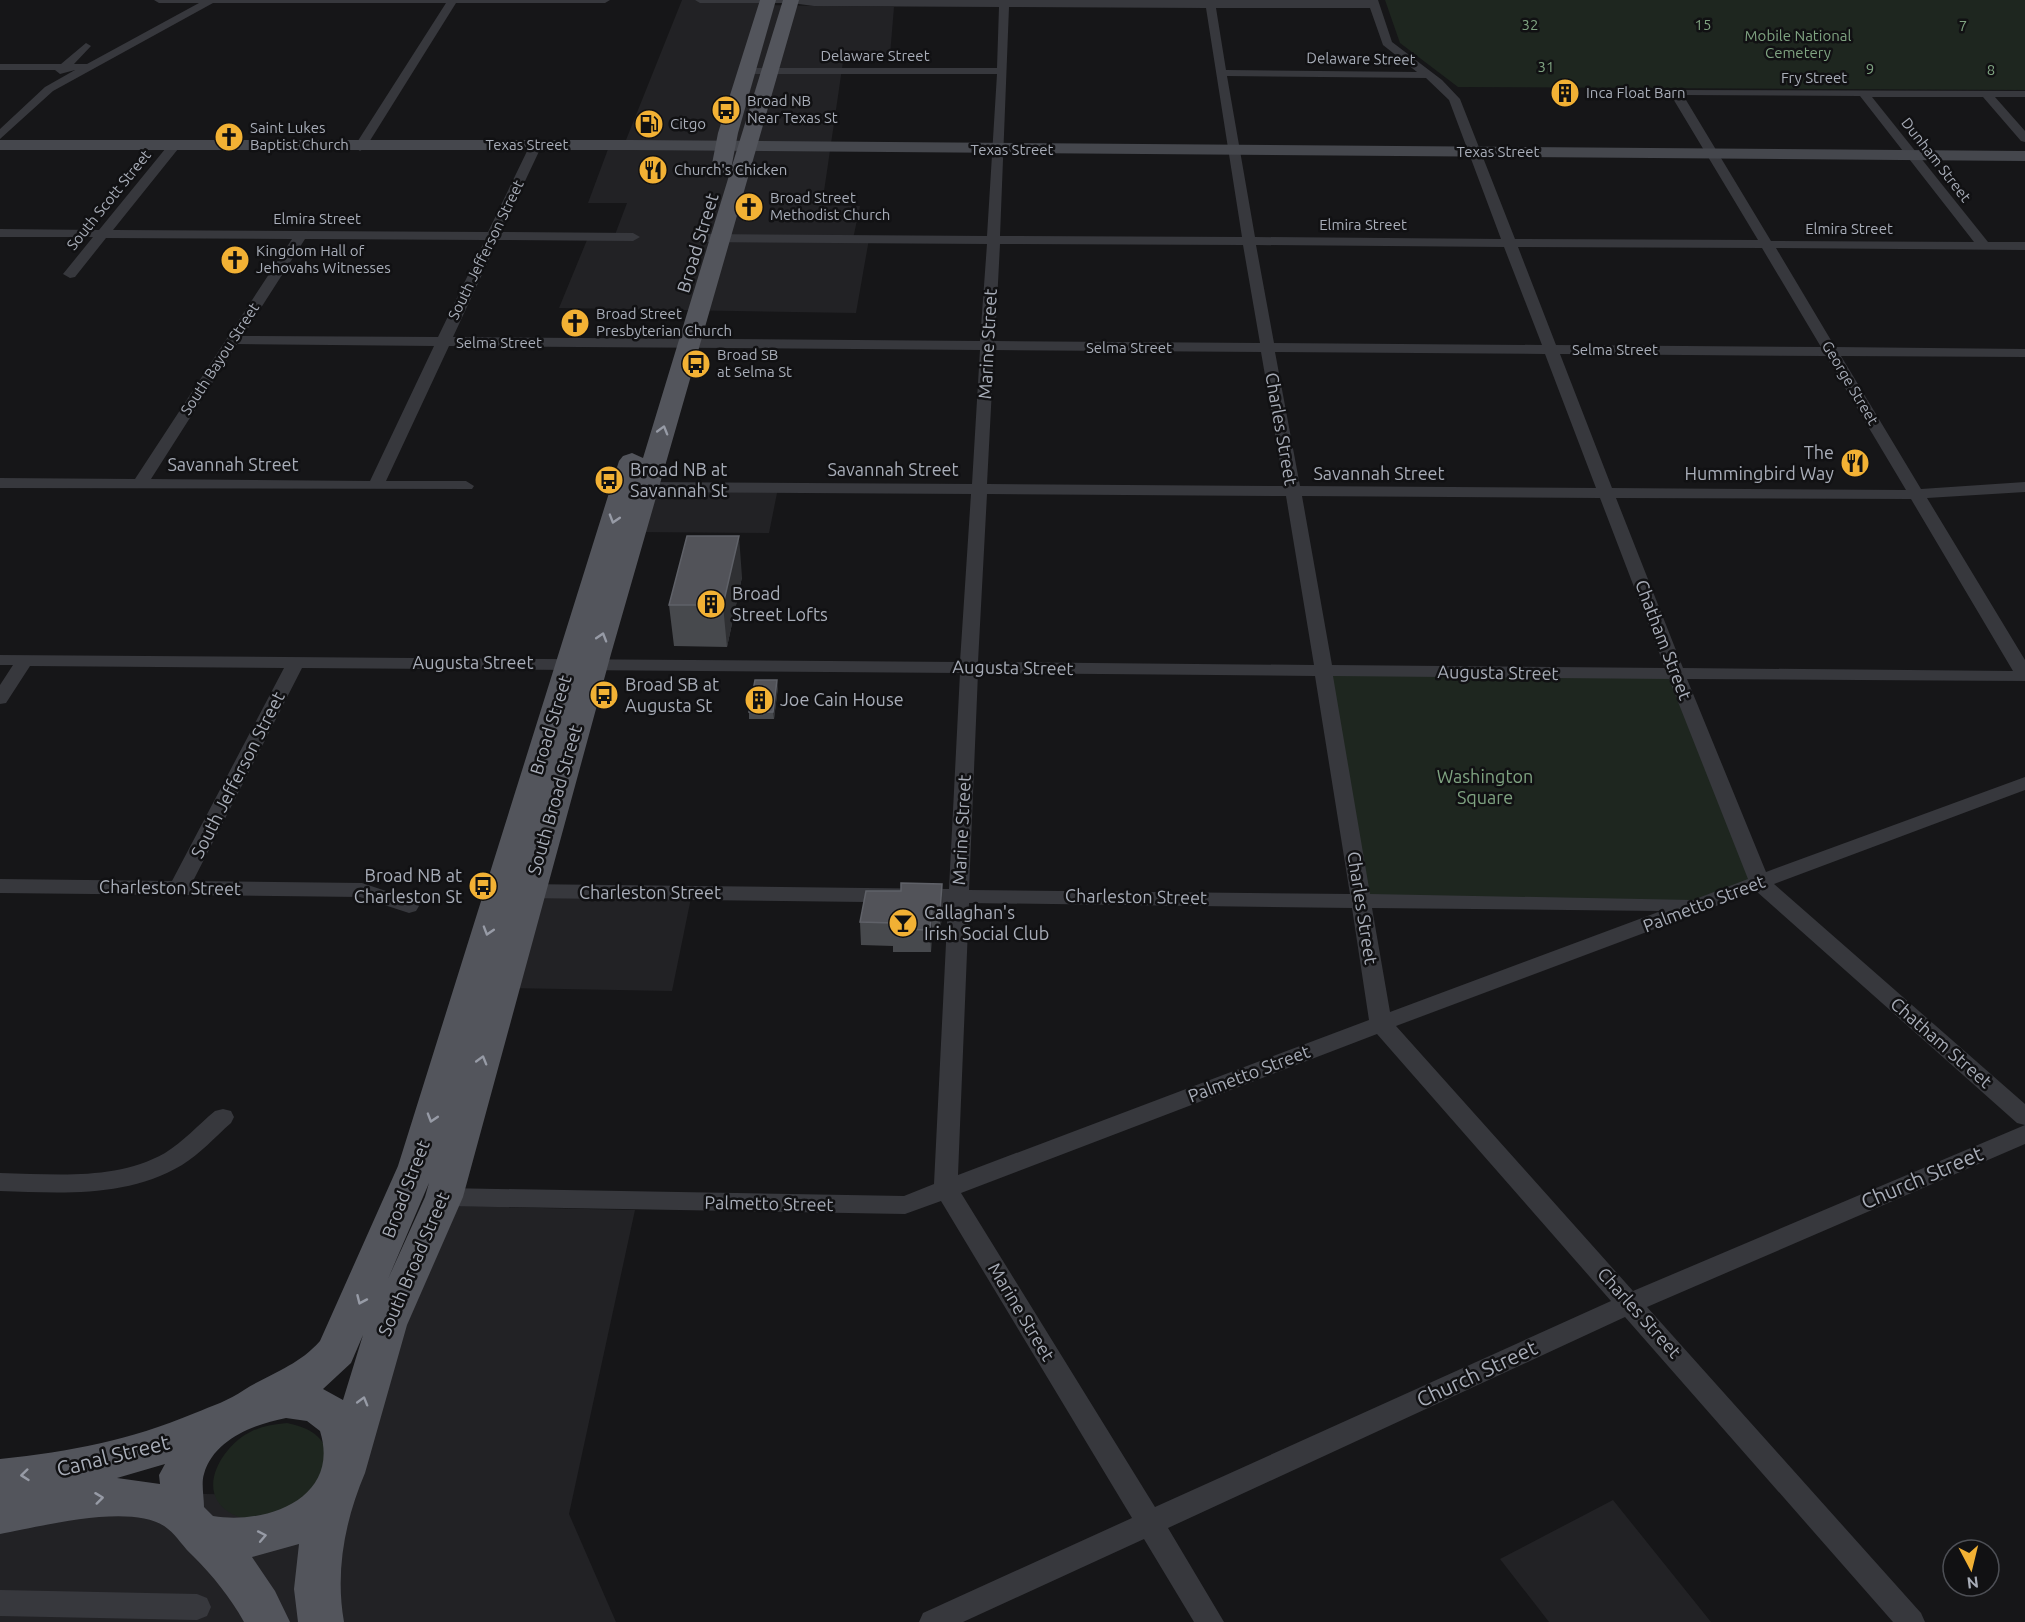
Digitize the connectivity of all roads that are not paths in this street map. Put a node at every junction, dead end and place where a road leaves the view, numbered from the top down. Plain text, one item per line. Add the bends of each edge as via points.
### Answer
1 (159, 0) edge
2 (212, 0) edge
3 (286, 0) edge
4 (605, 0) edge
5 (700, 0) edge
6 (768, 0) edge
7 (792, 0) edge
8 (453, 1) edge
9 (1004, 2) edge
10 (1211, 2) edge
11 (1374, 3) edge
12 (767, 40) junction
13 (86, 46) dead end
14 (0, 67) edge
15 (65, 67) junction
16 (90, 67) junction
17 (746, 71) junction
18 (771, 71) junction
19 (1003, 71) junction
20 (1221, 73) junction
21 (1429, 75) junction
22 (49, 89) junction
23 (1675, 92) joint
24 (1863, 93) junction
25 (1985, 93) junction
26 (2025, 94) edge
27 (15, 120) junction
28 (0, 135) edge
29 (2025, 138) edge
30 (0, 145) edge
31 (536, 145) junction
32 (37, 146) junction
33 (174, 146) junction
34 (360, 147) junction
35 (736, 148) junction
36 (998, 150) junction
37 (1233, 151) junction
38 (1474, 152) junction
39 (1712, 154) junction
40 (1911, 155) junction
41 (2025, 156) edge
42 (0, 233) edge
43 (102, 234) junction
44 (301, 235) junction
45 (492, 237) junction
46 (633, 237) dead end
47 (710, 238) junction
48 (993, 240) junction
49 (1248, 241) junction
50 (1509, 243) junction
51 (1766, 245) junction
52 (1984, 246) junction
53 (2025, 246) edge
54 (70, 274) dead end
55 (232, 340) junction
56 (442, 342) junction
57 (678, 344) junction
58 (987, 347) junction
59 (1266, 349) junction
60 (1550, 350) junction
61 (1831, 351) junction
62 (2025, 353) edge
63 (0, 483) edge
64 (140, 484) junction
65 (376, 485) junction
66 (466, 486) dead end
67 (635, 487) junction
68 (2025, 487) edge
69 (979, 490) junction
70 (1292, 493) junction
71 (1918, 494) junction
72 (1607, 495) junction
73 (0, 660) edge
74 (25, 660) junction
75 (296, 662) junction
76 (569, 664) junction
77 (594, 664) junction
78 (969, 668) junction
79 (1324, 671) junction
80 (1676, 674) junction
81 (2025, 675) edge
82 (0, 699) edge
83 (2025, 783) edge
84 (1760, 884) junction
85 (0, 886) edge
86 (179, 888) junction
87 (514, 891) junction
88 (958, 895) junction
89 (1361, 900) junction
90 (409, 906) dead end
91 (1700, 906) junction
92 (1381, 1024) junction
93 (223, 1117) dead end
94 (2025, 1117) edge
95 (2025, 1134) edge
96 (0, 1182) edge
97 (946, 1189) junction
98 (444, 1197) junction
99 (1631, 1303) junction
100 (240, 1412) junction
101 (342, 1472) junction
102 (0, 1478) edge
103 (0, 1514) edge
104 (193, 1524) junction
105 (1150, 1525) junction
106 (0, 1603) edge
107 (197, 1607) dead end
108 (267, 1622) edge
109 (321, 1622) edge
110 (933, 1622) edge
111 (1210, 1622) edge
112 (1911, 1622) edge

1 - 2 street
2 - 3 street
2 - 16 street
3 - 8 street
4 - 8 street
5 - 6 street
6 - 7 street
6 - 12 main road, Broad Street
7 - 9 street
7 - 12 main road
8 - 34 street
9 - 10 street
9 - 19 street, Marine Street
10 - 11 street
10 - 20 street, Charles Street
11 - 21 street, Chatham Street via 1387,43
12 - 17 main road, Broad Street
12 - 18 main road
13 - 15 street
14 - 15 street
15 - 16 street
15 - 22 street via 48,81
16 - 22 street
17 - 18 street, Delaware Street
17 - 35 main road, Broad Street via 728,133
18 - 19 street, Delaware Street
18 - 35 main road
19 - 36 street, Marine Street
20 - 21 street, Delaware Street
20 - 37 street, Charles Street
21 - 38 street, Chatham Street via 1454,99
22 - 27 street
23 - 24 street, Fry Street
23 - 39 street, George Street
24 - 25 street, Fry Street
24 - 40 street, Dunham Street
25 - 26 street, Fry Street
25 - 29 street
27 - 28 street
27 - 32 street via 20,140
30 - 32 street, Texas Street
31 - 34 street, Texas Street
31 - 35 street, Texas Street
31 - 45 street, South Jefferson Street
32 - 33 street, Texas Street
33 - 34 street, Texas Street
33 - 43 street, South Scott Street
35 - 36 street, Texas Street
35 - 47 main road, Broad Street
36 - 37 street, Texas Street
36 - 48 street, Marine Street
37 - 38 street, Texas Street
37 - 49 street, Charles Street
38 - 39 street, Texas Street
38 - 50 street, Chatham Street
39 - 40 street, Texas Street
39 - 51 street, George Street
40 - 41 street, Texas Street
40 - 52 street, Dunham Street
42 - 43 street, Elmira Street
43 - 44 street, Elmira Street
43 - 54 street, South Scott Street
44 - 45 street, Elmira Street
44 - 55 street, South Bayou Street
45 - 46 street, Elmira Street
45 - 56 street, South Jefferson Street
47 - 48 street, Elmira Street
47 - 57 main road, Broad Street
48 - 49 street, Elmira Street
48 - 58 street, Marine Street
49 - 50 street, Elmira Street
49 - 59 street, Charles Street
50 - 51 street, Elmira Street
50 - 60 street, Chatham Street
51 - 52 street, Elmira Street
51 - 61 street, George Street
52 - 53 street, Elmira Street
55 - 56 street, Selma Street
55 - 64 street, South Bayou Street
56 - 57 street, Selma Street
56 - 65 street, South Jefferson Street
57 - 58 street, Selma Street
57 - 67 main road, Broad Street
58 - 59 street, Selma Street
58 - 69 street, Marine Street
59 - 60 street, Selma Street
59 - 70 street, Charles Street
60 - 61 street, Selma Street
60 - 72 street, Chatham Street
61 - 62 street, Selma Street
61 - 71 street, George Street
63 - 64 street, Savannah Street
64 - 65 street, Savannah Street
65 - 66 street, Savannah Street
67 - 69 street, Savannah Street
67 -> 76 main road, Broad Street
77 -> 67 main road, South Broad Street
68 - 71 street, Savannah Street
69 - 70 street, Savannah Street
69 - 78 street, Marine Street
70 - 72 street, Savannah Street
70 - 79 street, Charles Street
71 - 72 street, Savannah Street
71 - 81 street, George Street
72 - 80 street, Chatham Street
73 - 74 street, Augusta Street
74 - 75 street, Augusta Street
74 - 82 street
75 - 76 street, Augusta Street
75 - 86 street, South Jefferson Street
76 - 77 street, Augusta Street
76 - 87 main road, Broad Street
77 - 78 street, Augusta Street
77 - 87 main road, South Broad Street
78 - 79 street, Augusta Street
78 - 88 street, Marine Street
79 - 80 street, Augusta Street
79 - 89 street, Charles Street
80 - 81 street, Augusta Street
80 - 84 street, Chatham Street
83 - 84 street, Palmetto Street
84 - 91 street, Palmetto Street
84 - 94 street, Chatham Street
85 - 86 street, Charleston Street
86 - 90 street, Charleston Street via 362,890
87 - 88 street, Charleston Street
98 -> 87 main road, South Broad Street
87 -> 100 main road, Broad Street via 417,1166 350,1326 336,1351 317,1371
88 - 89 street, Charleston Street
88 - 97 street, Marine Street
89 - 91 street, Charleston Street
89 - 92 street, Charles Street
91 - 92 street, Palmetto Street
92 - 97 street, Palmetto Street
92 - 99 street, Charles Street
93 - 96 street via 173,1159 133,1176 86,1184
95 - 99 street, Church Street
97 - 98 street, Palmetto Street via 905,1205
97 - 105 street, Marine Street
101 -> 98 main road, South Broad Street via 387,1325
99 - 105 street, Church Street
99 - 112 street, Charles Street
100 - 101 main road via 296,1400 325,1410 343,1430
100 -> 102 main road, Canal Street via 145,1452 80,1468
100 - 104 main road via 194,1447 185,1463 179,1498
104 -> 101 main road via 243,1539 280,1532 313,1513
101 - 109 main road, South Broad Street via 323,1533 318,1575
103 -> 104 main road, Canal Street via 123,1496 155,1501
104 - 108 main road via 254,1596
105 - 110 street, Church Street
105 - 111 street, Marine Street
106 - 107 street

